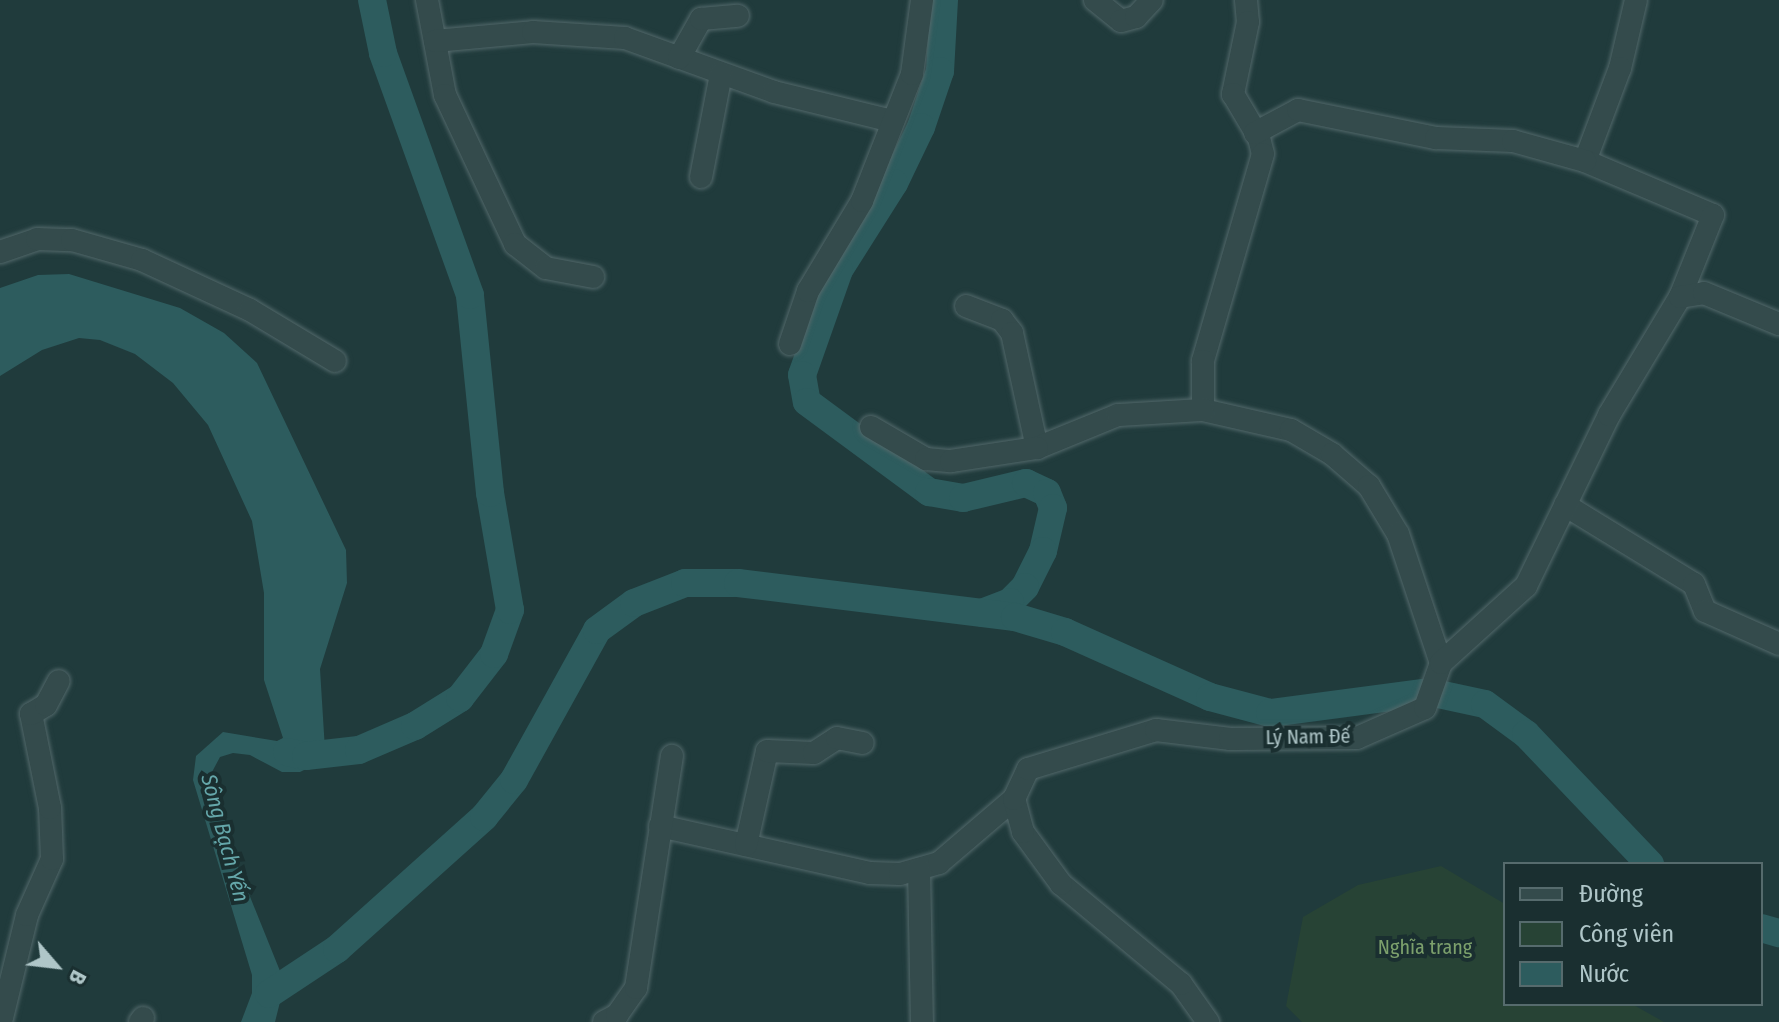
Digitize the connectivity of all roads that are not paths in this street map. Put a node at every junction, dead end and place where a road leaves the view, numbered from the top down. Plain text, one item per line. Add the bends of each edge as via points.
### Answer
1 (427, 0) edge
2 (922, 0) edge
3 (1095, 0) edge
4 (1152, 0) edge
5 (1246, 0) edge
6 (1636, 0) edge
7 (738, 16) dead end
8 (435, 41) junction
9 (679, 58) junction
10 (721, 74) junction
11 (892, 121) junction
12 (1255, 133) junction
13 (1585, 161) junction
14 (701, 177) dead end
15 (0, 252) edge
16 (593, 277) dead end
17 (1680, 297) junction
18 (966, 306) dead end
19 (1779, 324) edge
20 (790, 344) dead end
21 (335, 361) dead end
22 (1203, 410) junction
23 (871, 427) dead end
24 (1037, 448) junction
25 (1565, 505) junction
26 (1779, 644) edge
27 (1441, 663) junction
28 (59, 681) dead end
29 (863, 743) dead end
30 (672, 756) dead end
31 (1014, 799) junction
32 (660, 826) junction
33 (746, 845) junction
34 (919, 869) junction
35 (1, 1022) edge
36 (604, 1022) edge
37 (922, 1022) edge
38 (1208, 1022) edge

1 - 8 street
2 - 11 street via 912,74
3 - 4 street via 1121,21 1136,17
5 - 12 street via 1248,22 1233,94
6 - 13 street via 1620,68
7 - 9 street via 701,19
8 - 9 street via 533,32 625,38
8 - 16 street via 445,95 515,244 546,268
9 - 10 street
10 - 11 street via 865,118
10 - 14 street
11 - 20 street via 862,201 808,291
12 - 13 street via 1298,110 1436,138 1513,141
12 - 22 street via 1263,154 1203,361
13 - 17 street, Lý Nam Đế via 1713,215
15 - 21 street via 37,239 72,240 142,260 250,310
17 - 19 street via 1704,293
17 - 25 street, Lý Nam Đế via 1609,415
18 - 24 street via 1002,320 1012,333
22 - 24 street via 1118,415
22 - 27 street via 1291,430 1332,454 1369,486 1398,534
23 - 24 street via 926,459 951,461
25 - 26 street via 1694,584 1705,611
25 - 27 street, Lý Nam Đế via 1526,586
27 - 31 street, Lý Nam Đế via 1425,708 1357,738 1230,739 1156,730 1041,762 1020,780
28 - 35 street via 46,705 31,714 50,808 52,859 27,915
29 - 33 street via 837,738 814,753 767,751
30 - 32 street
31 - 34 street, Lý Nam Đế via 939,863
31 - 38 street via 1023,832 1061,884 1181,984
32 - 33 street
32 - 36 street via 636,988 617,1015
33 - 34 street via 870,873
34 - 37 street

